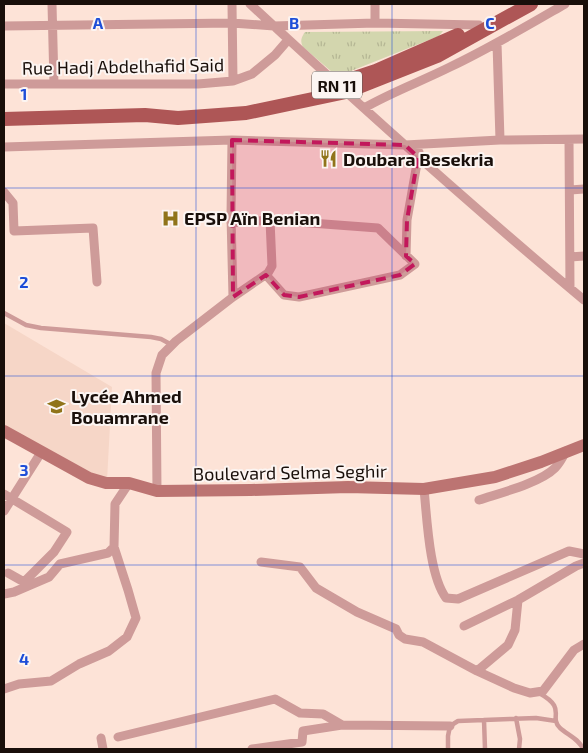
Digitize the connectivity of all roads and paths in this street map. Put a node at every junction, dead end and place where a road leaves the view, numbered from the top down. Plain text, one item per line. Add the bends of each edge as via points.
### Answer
1 (52, 4) edge
2 (232, 4) edge
3 (250, 4) edge
4 (375, 4) edge
5 (513, 4) edge
6 (531, 4) edge
7 (564, 4) edge
8 (232, 23) junction
9 (375, 23) junction
10 (4, 26) edge
11 (52, 26) junction
12 (274, 26) junction
13 (479, 26) junction
14 (288, 40) junction
15 (497, 44) junction
16 (233, 81) junction
17 (4, 84) edge
18 (54, 84) junction
19 (341, 89) junction
20 (364, 108) junction
21 (4, 119) edge
22 (584, 139) edge
23 (232, 140) junction
24 (500, 140) junction
25 (569, 140) junction
26 (421, 144) junction
27 (405, 145) junction
28 (4, 147) edge
29 (418, 157) junction
30 (570, 190) junction
31 (584, 190) edge
32 (4, 192) edge
33 (270, 220) junction
34 (231, 223) junction
35 (406, 256) junction
36 (570, 256) junction
37 (584, 256) edge
38 (266, 275) junction
39 (97, 282) dead end
40 (570, 288) junction
41 (234, 297) junction
42 (584, 300) edge
43 (4, 313) edge
44 (172, 345) junction
45 (4, 431) edge
46 (584, 445) edge
47 (42, 451) junction
48 (566, 451) junction
49 (128, 482) junction
50 (424, 489) junction
51 (157, 491) junction
52 (8, 496) edge
53 (479, 500) dead end
54 (4, 511) edge
55 (114, 547) junction
56 (584, 554) edge
57 (261, 562) dead end
58 (584, 564) edge
59 (8, 574) dead end
60 (4, 594) edge
61 (518, 600) junction
62 (464, 626) dead end
63 (584, 644) edge
64 (477, 671) junction
65 (4, 688) edge
66 (538, 692) junction
67 (516, 718) junction
68 (484, 720) junction
69 (556, 721) junction
70 (342, 724) junction
71 (450, 726) junction
72 (118, 737) dead end
73 (100, 738) dead end
74 (583, 746) edge
75 (269, 748) edge
76 (103, 749) edge
77 (252, 749) edge
78 (448, 749) edge
79 (485, 749) edge
80 (519, 749) edge

1 - 11 street
2 - 8 street
3 - 12 street
4 - 9 street
5 - 13 main road, RN 11
6 - 19 main road, RN 11 via 437,56
7 - 15 street
8 - 11 street
8 - 12 street
8 - 16 street
9 - 12 street
9 - 13 street
10 - 11 street
11 - 18 street
12 - 14 street
13 - 19 main road, RN 11
14 - 16 street, Rue Hadj Abdelhafid Said via 252,74
14 - 19 street
15 - 20 street
15 - 24 street
16 - 18 street, Rue Hadj Abdelhafid Said
17 - 18 street, Rue Hadj Abdelhafid Said
19 - 20 street
19 - 21 main road, RN 11 via 245,105 145,115
20 - 27 street
22 - 25 street
23 - 27 street
23 - 28 street
23 - 34 street
24 - 25 street
24 - 26 street
25 - 30 street
26 - 27 street
26 - 29 street
27 - 29 street
29 - 35 street via 406,220
29 - 40 street
30 - 31 street
30 - 36 street
32 - 39 street via 13,203 14,231 93,228
33 - 34 street
33 - 35 street via 378,228
33 - 38 street via 272,266
34 - 41 street
35 - 38 street via 415,264 400,275 300,297 284,296
36 - 37 street
36 - 40 street
38 - 41 street
40 - 42 street
41 - 44 street
43 - 44 lane via 26,325 41,328 151,337
44 - 51 street via 162,355 156,373
45 - 47 main road, Boulevard Selma Seghir
46 - 48 main road, Boulevard Selma Seghir
47 - 49 main road, Boulevard Selma Seghir via 89,478 106,483
47 - 52 street
48 - 50 main road, Boulevard Selma Seghir via 495,476
48 - 53 street via 556,467 546,475
49 - 51 main road, Boulevard Selma Seghir
49 - 55 street via 115,504
50 - 51 main road, Boulevard Selma Seghir via 348,487
50 - 56 street via 429,542 439,589 446,598 458,600 569,551
52 - 54 street
52 - 59 street via 67,532 54,552 24,582
55 - 60 street via 108,554 60,564 49,577
55 - 65 street via 136,618 127,637 110,651 79,664 52,681
57 - 64 street via 300,567 316,588 339,602 396,629 405,639 423,642
58 - 61 street
61 - 62 street
61 - 64 street via 515,630 508,645
63 - 66 street via 574,650 543,691
64 - 66 street via 514,688
66 - 69 lane via 552,700 556,707
67 - 68 lane
67 - 69 lane
67 - 80 lane
68 - 71 lane via 458,721
68 - 79 lane
69 - 74 lane via 558,727
70 - 71 street
70 - 72 street via 323,714 300,713 275,699
70 - 75 street via 302,731 302,742
71 - 78 lane
73 - 76 street
75 - 77 street

